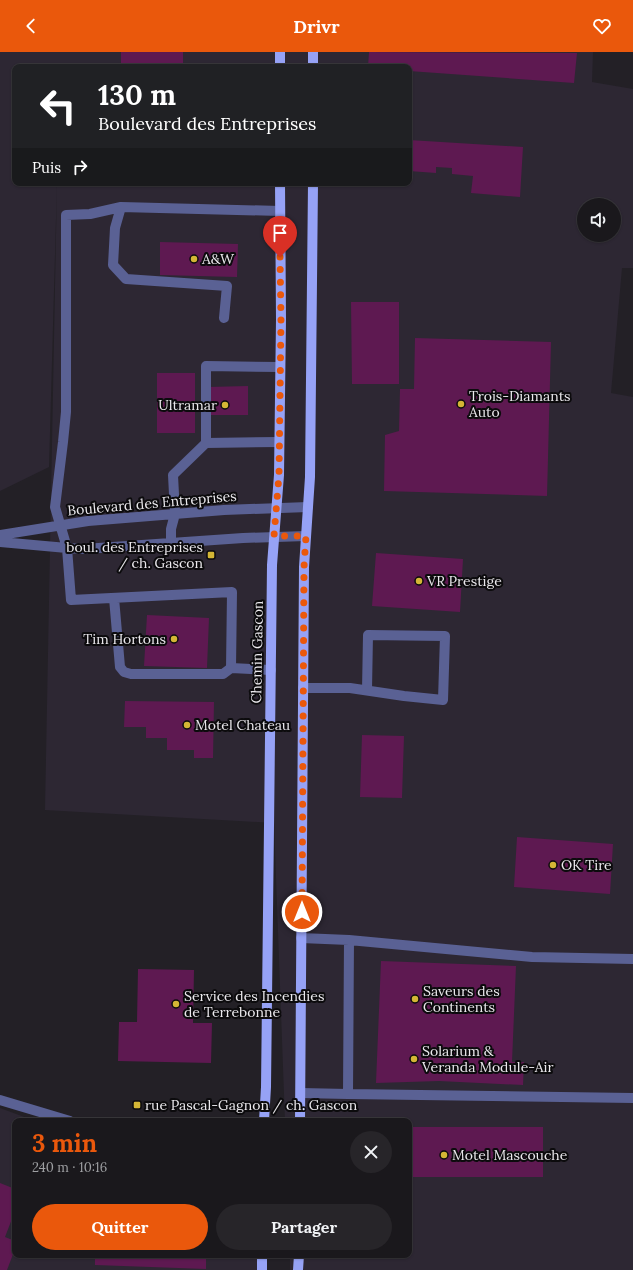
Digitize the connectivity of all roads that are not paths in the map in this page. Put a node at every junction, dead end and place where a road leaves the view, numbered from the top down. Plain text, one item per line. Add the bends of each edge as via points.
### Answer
1 (280, 52) edge
2 (313, 52) edge
3 (280, 64) edge
4 (313, 64) edge
5 (280, 186) edge
6 (313, 186) edge
7 (121, 207) junction
8 (280, 211) junction
9 (224, 318) dead end
10 (280, 367) junction
11 (279, 442) junction
12 (206, 443) junction
13 (276, 507) junction
14 (308, 507) junction
15 (175, 514) junction
16 (60, 525) junction
17 (0, 535) edge
18 (274, 536) junction
19 (306, 536) junction
20 (0, 542) edge
21 (172, 543) junction
22 (67, 548) junction
23 (114, 598) junction
24 (231, 668) junction
25 (271, 670) junction
26 (303, 688) junction
27 (367, 690) junction
28 (301, 938) junction
29 (350, 940) junction
30 (633, 959) edge
31 (301, 1093) junction
32 (348, 1094) junction
33 (633, 1098) edge
34 (0, 1100) edge
35 (60, 1118) edge
36 (264, 1118) edge
37 (300, 1118) edge
38 (262, 1258) edge
39 (299, 1258) edge
40 (262, 1270) edge
41 (298, 1270) edge

1 - 3 main road
2 - 4 main road
5 - 8 main road, Chemin Gascon
6 - 14 main road
7 - 8 street
7 - 9 street via 115,228 113,265 126,279 227,286
7 - 16 street via 90,214 66,215 66,412 55,506
8 - 10 main road, Chemin Gascon
10 - 11 main road, Chemin Gascon
10 - 12 street via 206,366
11 - 12 street
11 - 13 main road, Chemin Gascon
12 - 15 street via 174,475
13 - 14 street, Boulevard des Entreprises
13 - 15 street, Boulevard des Entreprises
13 - 18 main road, Chemin Gascon
14 - 19 main road
15 - 16 street, Boulevard des Entreprises
15 - 21 street via 171,528
16 - 17 street, Boulevard des Entreprises
16 - 22 street
18 - 19 street
18 - 21 street
18 - 25 main road, Chemin Gascon
19 - 26 main road
20 - 22 street
21 - 22 street
22 - 23 street via 71,600
23 - 24 street via 120,667 124,672 223,674
23 - 24 street via 232,592
24 - 25 street
25 - 36 main road, Chemin Gascon
26 - 27 street
26 - 28 main road
27 - 27 street via 443,700 445,636 368,635
28 - 29 street
28 - 31 main road
29 - 30 street via 532,957
29 - 32 street
31 - 32 street
31 - 37 main road
32 - 33 street
34 - 35 street
38 - 40 main road
39 - 41 main road

